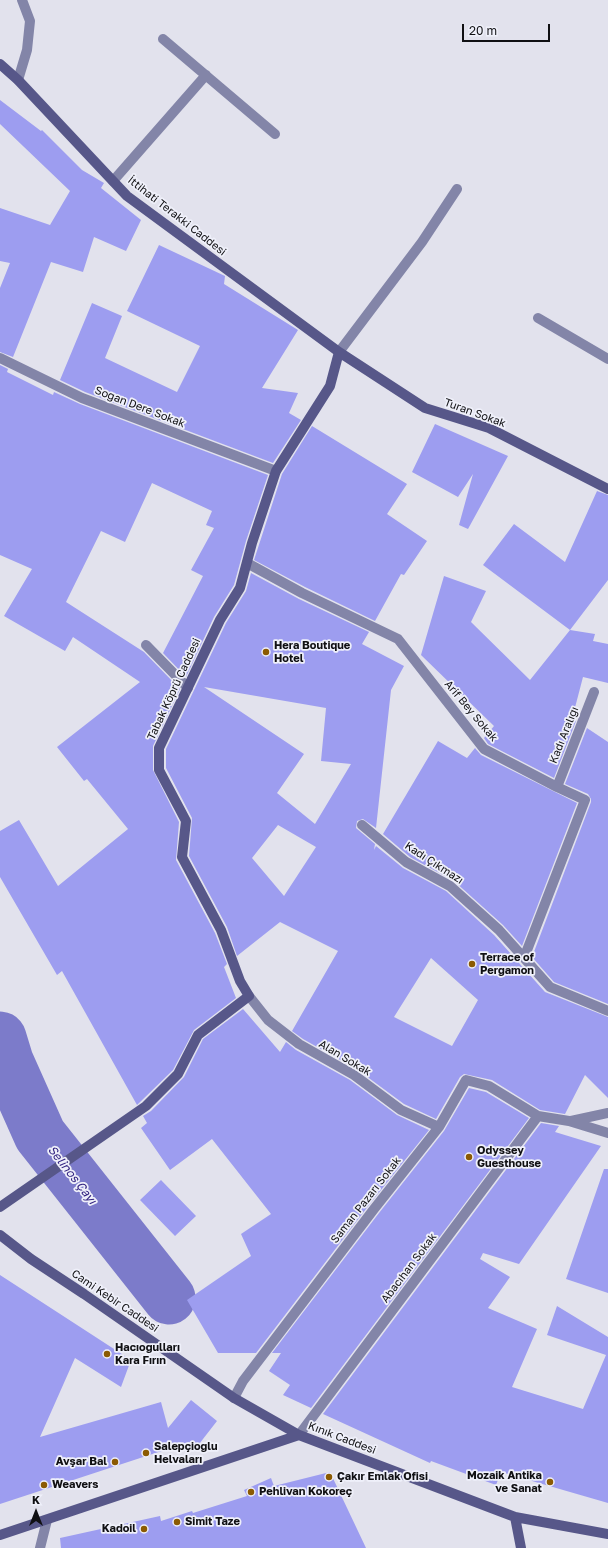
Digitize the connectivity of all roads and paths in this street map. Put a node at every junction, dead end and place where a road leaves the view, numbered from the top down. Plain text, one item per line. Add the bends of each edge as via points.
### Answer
1 (22, 0) edge
2 (163, 39) dead end
3 (0, 64) edge
4 (206, 75) junction
5 (18, 80) junction
6 (274, 134) dead end
7 (113, 181) junction
8 (457, 189) dead end
9 (538, 318) dead end
10 (339, 352) junction
11 (0, 358) edge
12 (608, 360) edge
13 (276, 471) junction
14 (608, 489) edge
15 (247, 563) junction
16 (146, 645) dead end
17 (188, 688) junction
18 (594, 692) dead end
19 (556, 787) junction
20 (362, 825) dead end
21 (524, 958) junction
22 (249, 996) junction
23 (608, 1011) edge
24 (608, 1113) edge
25 (538, 1116) junction
26 (570, 1121) junction
27 (439, 1127) junction
28 (608, 1133) edge
29 (4, 1205) edge
30 (0, 1235) edge
31 (234, 1398) junction
32 (299, 1434) junction
33 (515, 1517) junction
34 (47, 1520) junction
35 (608, 1534) edge
36 (0, 1535) edge
37 (40, 1548) edge
38 (521, 1548) edge

1 - 5 street via 30,21 27,50
2 - 4 street
3 - 5 main road, İttihati Terakki Caddesi
4 - 6 street
4 - 7 street
5 - 7 main road, İttihati Terakki Caddesi
7 - 10 main road, İttihati Terakki Caddesi via 127,196
8 - 10 street via 422,242
9 - 12 street
10 - 13 main road, Tabak Köprü Caddesi via 330,386
10 - 14 main road, Turan Sokak via 425,408 490,428
11 - 13 street, Soğan Dere Sokak via 82,398
13 - 15 main road, Tabak Köprü Caddesi
15 - 17 main road, Tabak Köprü Caddesi via 240,588 220,620
15 - 19 street, Arif Bey Sokak via 302,593 398,638 484,749
16 - 17 street
17 - 22 main road, Tabak Köprü Caddesi via 159,748 159,770 186,821 182,857 221,930 240,982
18 - 19 street, Kadı Aralığı
19 - 21 street, Arif Bey Sokak via 585,800
20 - 21 street, Kadı Çıkmazı via 406,862 450,886 499,930
21 - 23 street, Kadı Çıkmazı via 550,987
22 - 27 street, Alan Sokak via 268,1020 299,1044 354,1075 401,1110
22 - 29 main road via 198,1035 178,1074 146,1106
24 - 26 street
25 - 26 street
25 - 27 street, Saman Pazarı Sokak via 490,1086 466,1080
25 - 32 street, Abacıhan Sokak
26 - 28 street
27 - 31 street, Saman Pazarı Sokak via 243,1381
30 - 31 main road, Cami Kebir Caddesi
31 - 32 main road, Cami Kebir Caddesi
32 - 33 main road, Kınık Caddesi
32 - 34 main road, Kınık Caddesi
33 - 35 main road, Kınık Caddesi
33 - 38 main road
34 - 36 main road, Kınık Caddesi
34 - 37 street

